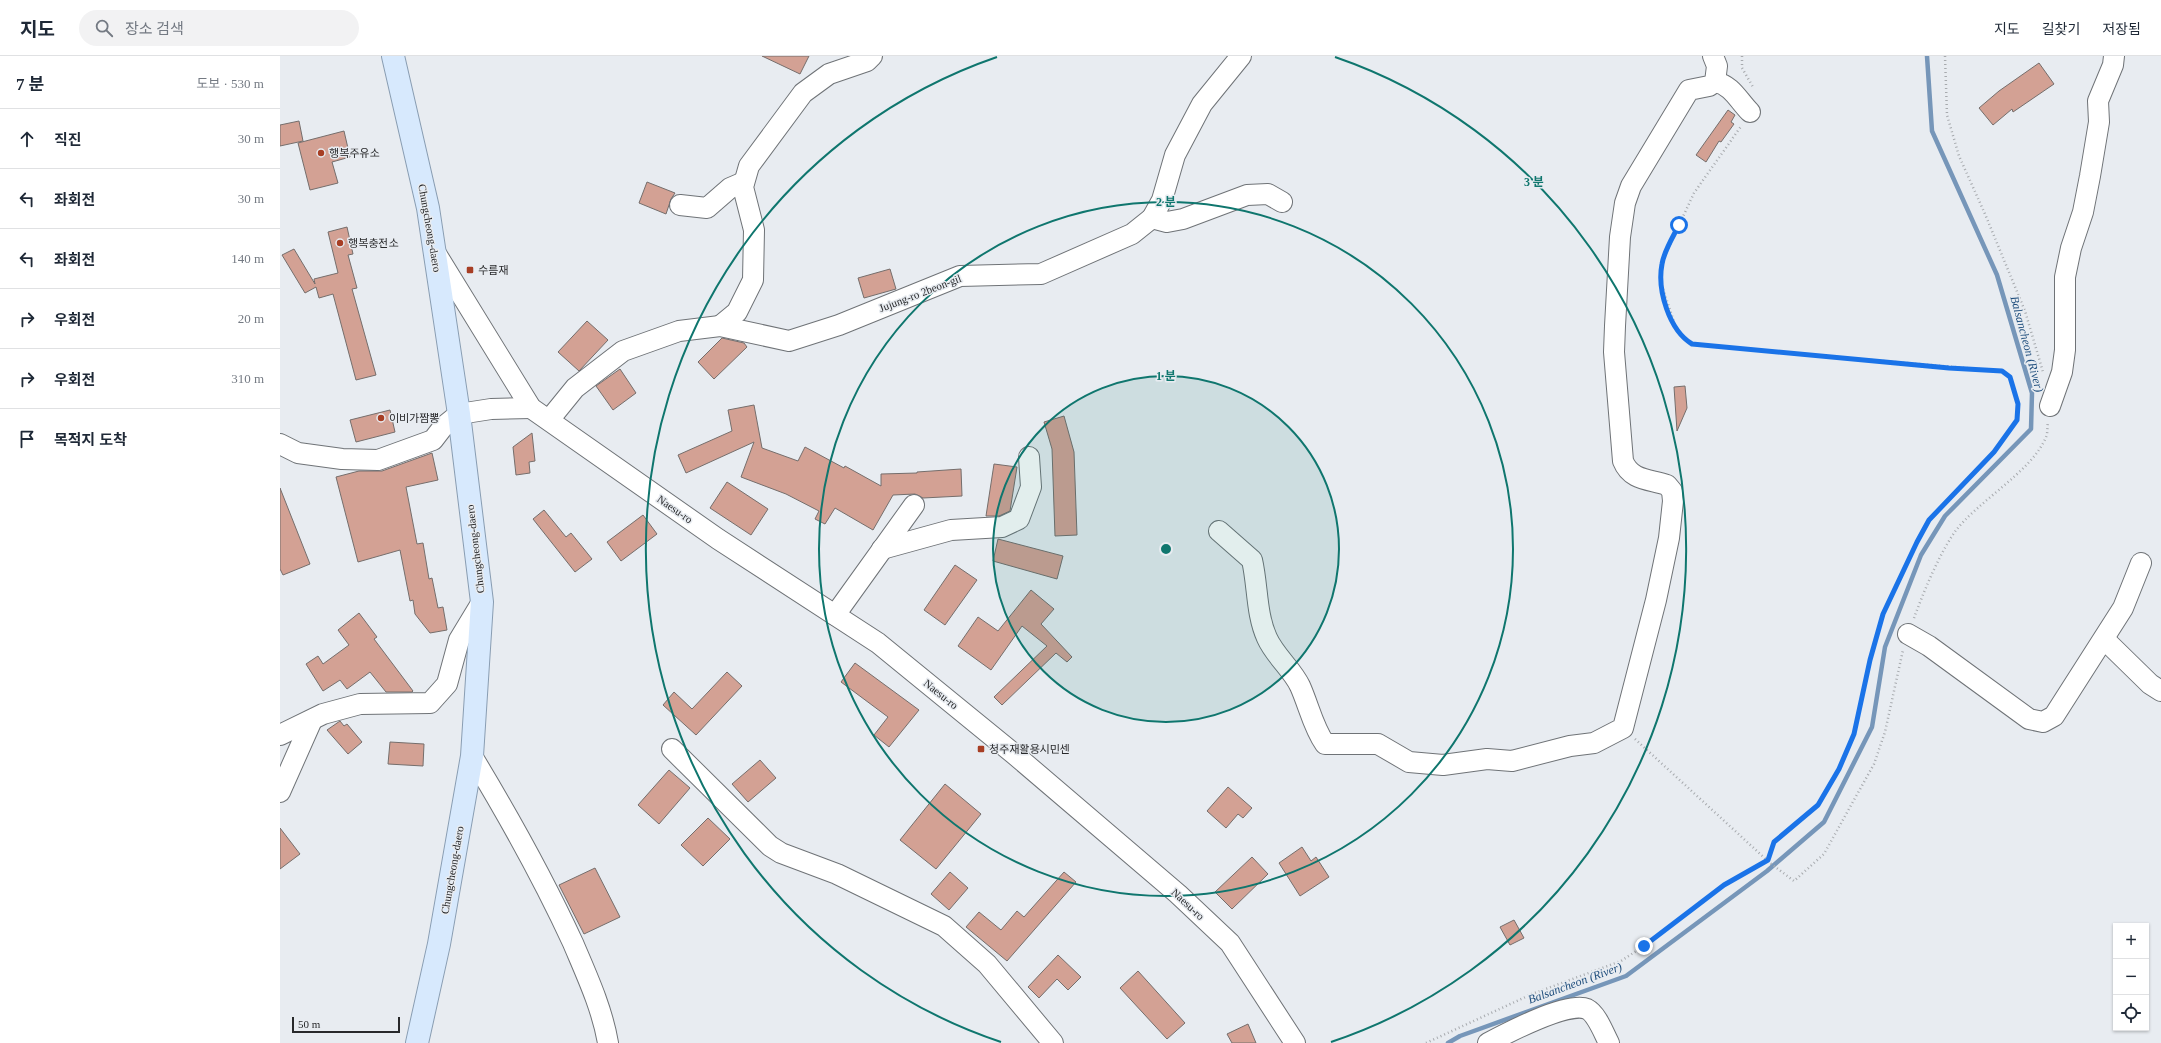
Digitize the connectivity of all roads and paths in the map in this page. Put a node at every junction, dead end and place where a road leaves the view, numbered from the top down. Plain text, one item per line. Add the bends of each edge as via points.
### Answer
1 (393, 56) edge
2 (872, 56) edge
3 (1241, 56) edge
4 (1713, 56) edge
5 (1742, 56) edge
6 (1945, 56) edge
7 (2114, 56) edge
8 (1715, 82) junction
9 (1750, 112) junction
10 (744, 182) junction
11 (1282, 202) dead end
12 (680, 206) dead end
13 (1152, 218) junction
14 (435, 252) junction
15 (720, 326) junction
16 (2044, 375) dead end
17 (2050, 406) joint
18 (531, 408) junction
19 (459, 414) junction
20 (549, 420) junction
21 (280, 444) edge
22 (1029, 457) dead end
23 (914, 505) dead end
24 (1219, 532) dead end
25 (882, 549) junction
26 (2140, 563) dead end
27 (482, 602) junction
28 (835, 615) junction
29 (1908, 634) junction
30 (2104, 639) junction
31 (2161, 691) edge
32 (312, 720) junction
33 (1623, 728) junction
34 (280, 735) edge
35 (672, 749) dead end
36 (472, 756) junction
37 (280, 792) edge
38 (1768, 860) junction
39 (417, 1043) edge
40 (608, 1043) edge
41 (1053, 1043) edge
42 (1295, 1043) edge
43 (1426, 1043) edge
44 (1488, 1043) edge
45 (1609, 1043) edge

1 - 14 main road, Chungcheong-daero via 428,208
2 - 10 street via 867,61 829,74 803,93 749,166
3 - 13 street, Jujung-ro 2beon-gil via 1202,104 1175,155 1162,200
4 - 8 street via 1717,66
5 - 9 path via 1742,68 1755,97
6 - 16 path via 1947,115 1959,156 2025,311
7 - 17 street via 2113,65 2098,101 2099,122 2090,176 2065,277 2065,350 2062,372
8 - 9 street via 1724,84 1732,90
8 - 33 street via 1709,86 1689,90 1679,104 1631,186 1625,203 1620,237 1614,352 1623,461 1626,469 1636,477 1667,485 1672,491 1673,501 1669,538 1656,600
9 - 38 path via 1694,194 1662,262 1660,280 1669,313 1682,338 1692,344 1705,346 2002,371 2010,377 2018,404 2017,420 2012,429 1994,452 1929,520 1883,614 1854,734 1839,769 1818,805 1774,842
10 - 12 street via 730,188 707,208
10 - 15 street via 743,188 754,230 753,280 737,312
11 - 13 street via 1268,194 1247,195 1182,219 1167,222
13 - 15 street, Jujung-ro 2beon-gil via 1132,234 1041,274 960,276 839,325 789,341
14 - 18 street
14 - 19 main road, Chungcheong-daero
15 - 20 street, Jujung-ro 2beon-gil via 679,331 623,351 575,388
17 - 29 path via 2046,437 2034,455 1974,511 1954,534 1931,578
18 - 19 street via 491,409
18 - 20 street, Naesu-ro
19 - 21 street via 443,427 433,440 378,460 342,459 298,453
19 - 27 main road, Chungcheong-daero
20 - 28 street, Naesu-ro via 718,539
22 - 25 street via 1031,488 1019,519 1002,527 951,530
23 - 25 street
24 - 33 street via 1252,560 1260,615 1267,638 1297,680 1309,705 1316,731 1325,744 1378,744 1409,762 1443,765 1487,760 1512,761 1570,746 1594,743
25 - 28 street
26 - 30 street via 2123,608
27 - 32 street via 459,640 447,684 430,703 360,704 322,714
27 - 36 main road, Chungcheong-daero
28 - 42 street, Naesu-ro via 884,648 1014,754 1178,894 1230,943
29 - 30 street via 1930,646 2029,719 2043,722 2054,716
29 - 38 path via 1885,732 1874,764 1824,854 1794,881 1784,876
30 - 31 street via 2150,684
32 - 34 street
32 - 37 street
33 - 38 path
35 - 41 street via 770,846 781,853 843,877 944,926 987,964
36 - 39 main road, Chungcheong-daero via 439,944
36 - 40 street via 546,884 604,1017
38 - 43 path via 1724,885 1621,961 1532,994
44 - 45 street via 1516,1029 1576,1007 1591,1013

